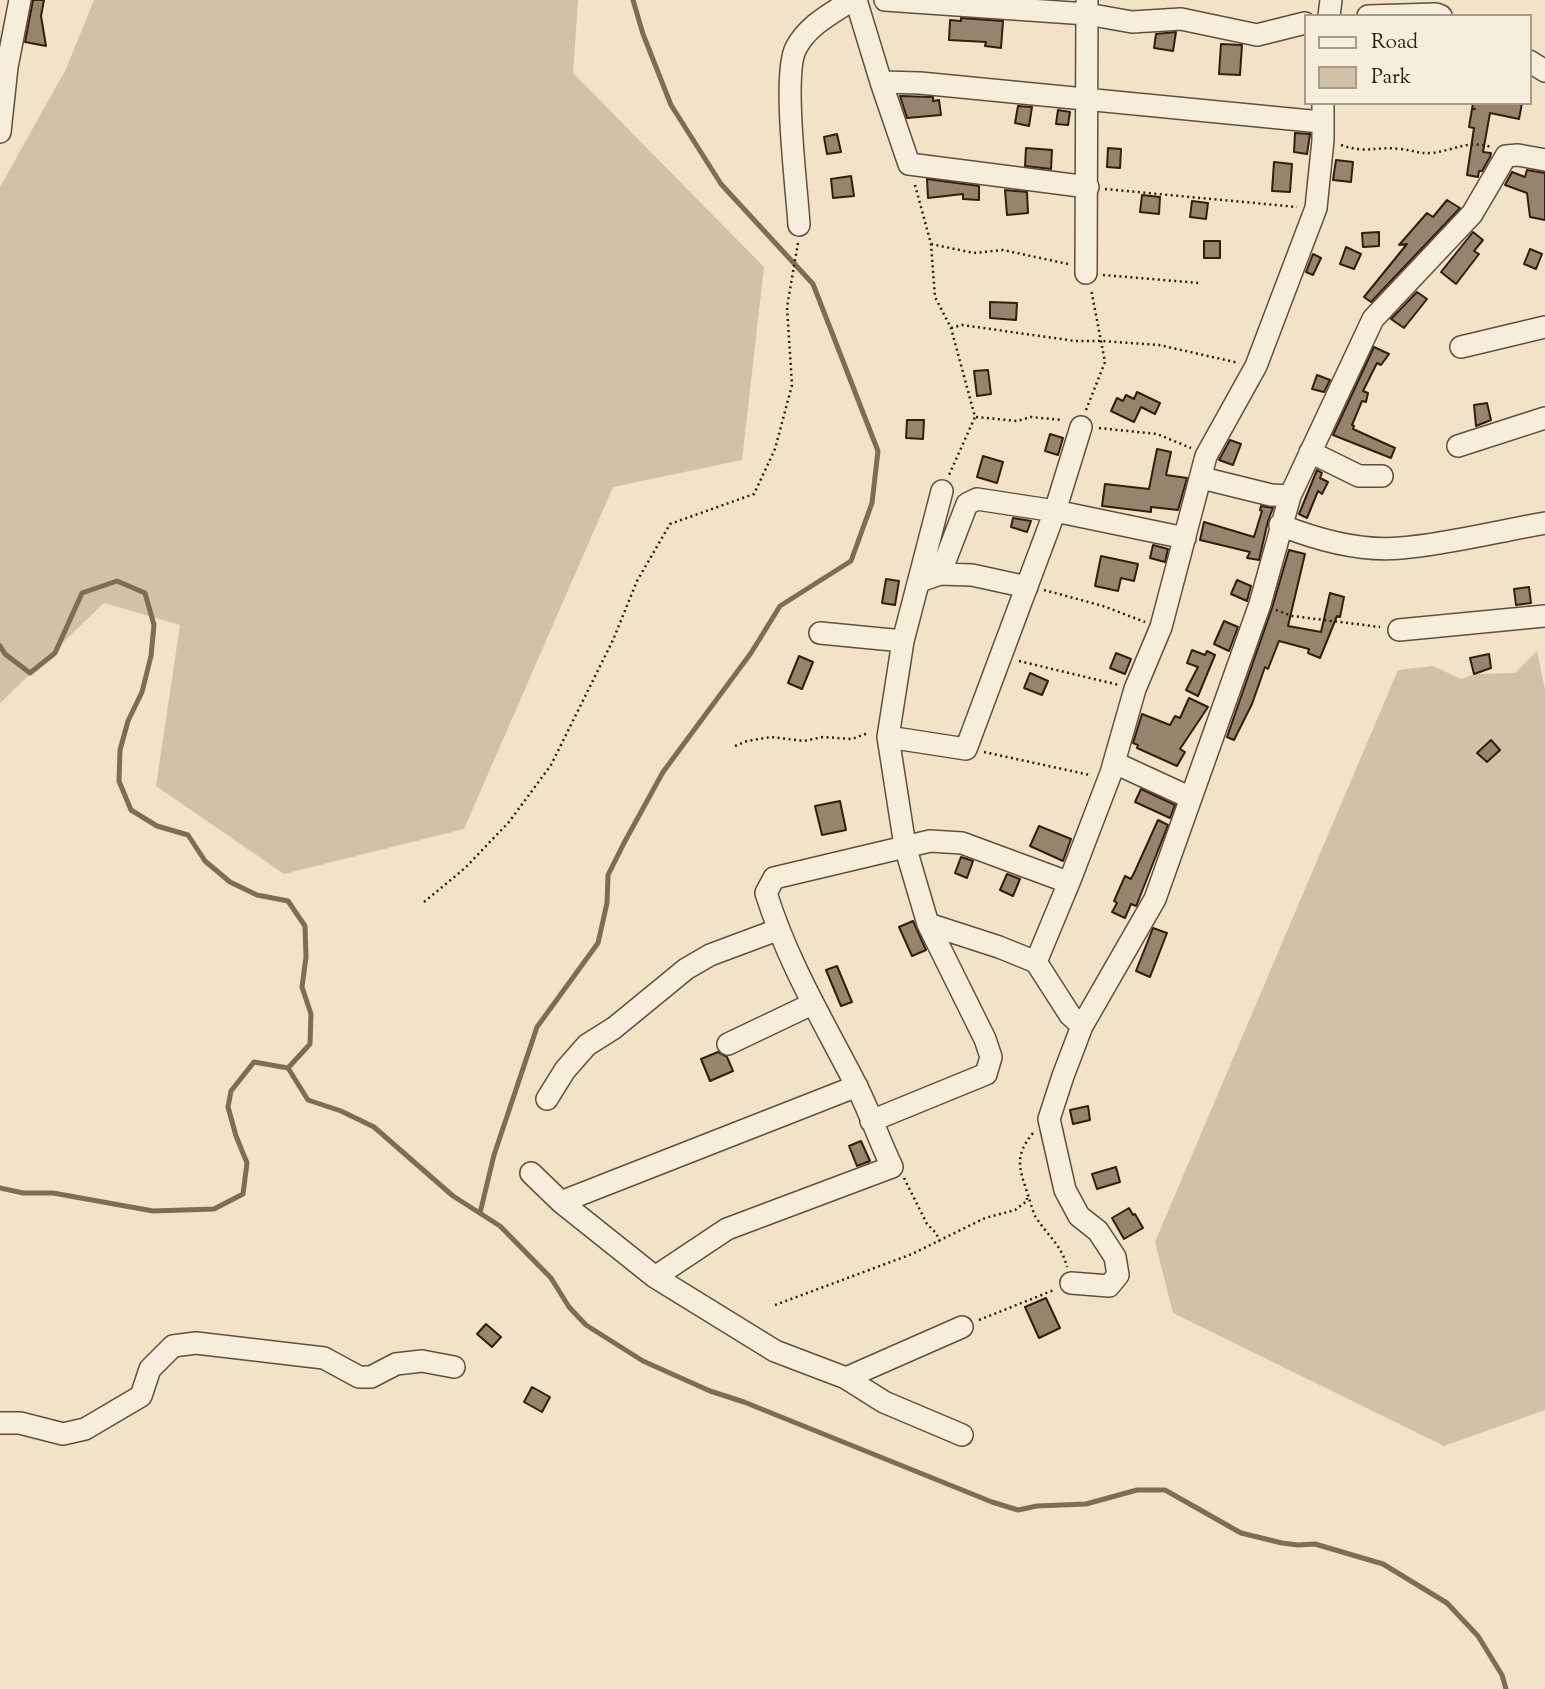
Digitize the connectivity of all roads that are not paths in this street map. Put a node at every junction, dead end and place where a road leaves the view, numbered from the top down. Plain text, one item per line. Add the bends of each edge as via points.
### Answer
1 (20, 0) edge
2 (854, 0) edge
3 (885, 0) edge
4 (1087, 7) edge
5 (1304, 23) edge
6 (3, 67) edge
7 (881, 82) junction
8 (1088, 100) junction
9 (1323, 122) edge
10 (0, 132) edge
11 (1545, 160) edge
12 (1088, 187) junction
13 (799, 225) road end
14 (1086, 273) road end
15 (1545, 327) edge
16 (1461, 347) dead end
17 (1545, 418) edge
18 (1081, 426) road end
19 (1458, 446) dead end
20 (1310, 452) junction
21 (1382, 476) dead end
22 (1202, 478) junction
23 (942, 491) road end
24 (1290, 496) junction
25 (1055, 511) junction
26 (1545, 523) edge
27 (1280, 525) junction
28 (1185, 538) junction
29 (930, 577) junction
30 (1027, 587) junction
31 (1545, 617) edge
32 (1399, 630) road end
33 (820, 633) dead end
34 (903, 641) junction
35 (888, 737) junction
36 (1113, 768) junction
37 (1191, 798) junction
38 (905, 846) junction
39 (1070, 880) junction
40 (928, 924) junction
41 (777, 929) junction
42 (1035, 962) junction
43 (812, 1004) junction
44 (1082, 1026) junction
45 (728, 1044) dead end
46 (857, 1086) junction
47 (547, 1099) dead end
48 (871, 1121) junction
49 (531, 1173) dead end
50 (561, 1202) junction
51 (655, 1277) junction
52 (1071, 1283) road end
53 (962, 1327) road end
54 (454, 1367) dead end
55 (846, 1378) junction
56 (0, 1423) edge
57 (962, 1435) dead end

1 - 6 street
2 - 7 street
2 - 13 street via 811,26 795,50 790,77
3 - 4 street
4 - 5 street via 1132,22 1181,19 1257,35
4 - 8 street
6 - 10 street
7 - 8 street
7 - 12 street via 909,164
8 - 9 street
8 - 12 street
9 - 22 street via 1316,208 1256,366 1206,456
11 - 20 street via 1506,156 1472,214 1373,319
12 - 14 street
15 - 16 street
17 - 19 street
18 - 25 street
20 - 21 street via 1359,476
20 - 24 street
22 - 24 street
22 - 28 street
23 - 29 street
24 - 27 street
25 - 28 street
25 - 29 street via 977,499 967,505
25 - 30 street
26 - 27 street via 1401,548 1336,543
27 - 37 street via 1260,604
28 - 36 street via 1161,627 1135,689
29 - 30 street via 972,575
29 - 34 street
30 - 35 street via 966,749
31 - 32 street
33 - 34 street
34 - 35 street
35 - 38 street
36 - 37 street
36 - 39 street
37 - 44 street via 1155,900
38 - 39 street via 930,841 962,843
38 - 40 street
38 - 41 street via 774,878 766,893
39 - 42 street
40 - 42 street
40 - 48 street via 991,1057 986,1074
41 - 43 street
41 - 47 street via 686,969 587,1045
42 - 44 street
43 - 45 street
43 - 46 street
44 - 52 street via 1049,1119 1065,1190 1079,1216 1098,1231 1115,1257 1118,1275 1109,1286
46 - 48 street
46 - 50 street
48 - 51 street via 892,1167 727,1229
49 - 50 street
50 - 51 street
51 - 55 street via 775,1350
53 - 55 street
54 - 56 street via 422,1361 359,1377 324,1358 196,1343 173,1346 150,1369 141,1396 85,1429 63,1434
55 - 57 street via 884,1402

